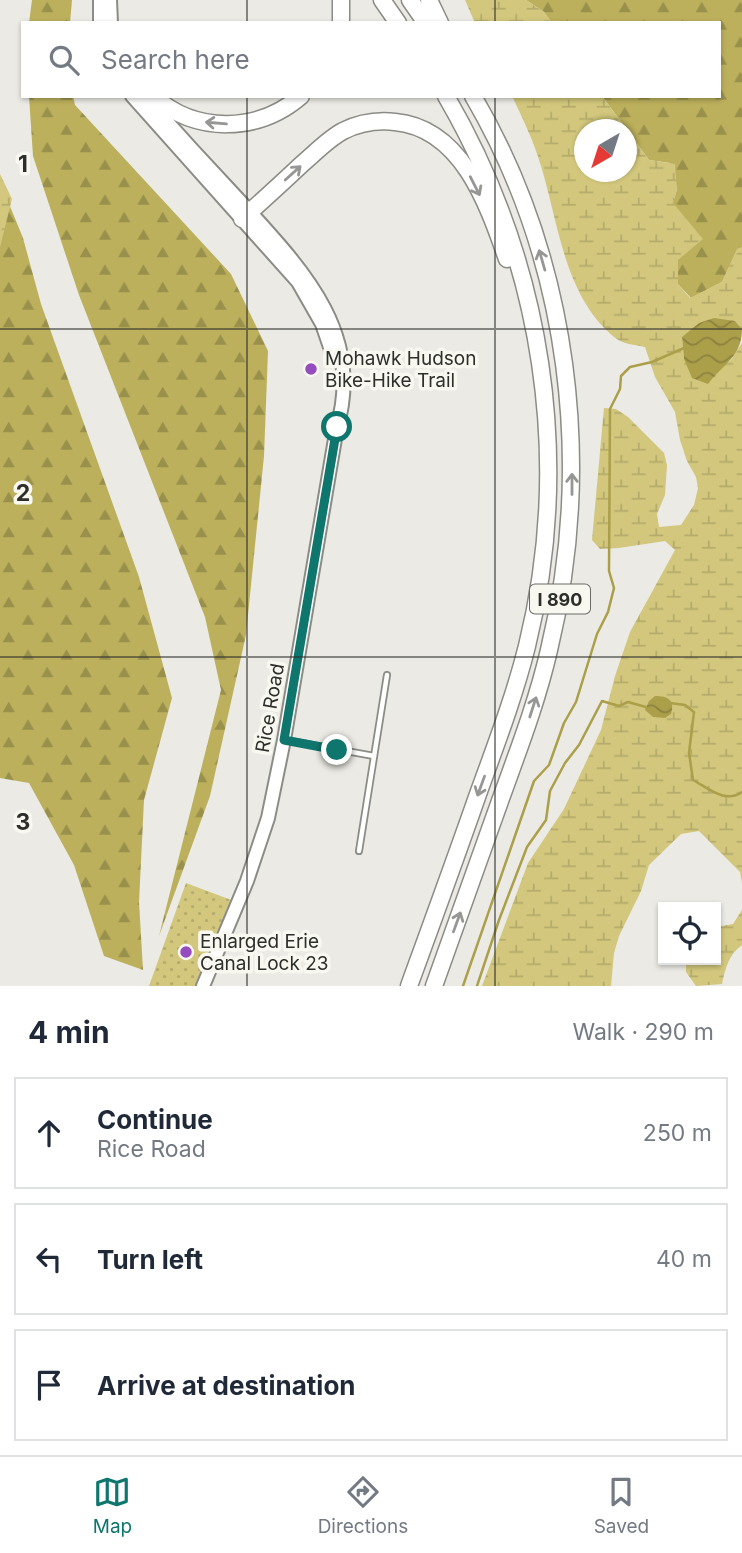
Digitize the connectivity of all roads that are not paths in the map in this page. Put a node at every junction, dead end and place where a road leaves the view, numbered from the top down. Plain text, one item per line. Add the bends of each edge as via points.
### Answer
1 (100, 0) edge
2 (110, 0) edge
3 (341, 0) edge
4 (382, 0) edge
5 (410, 0) edge
6 (429, 0) edge
7 (100, 21) edge
8 (111, 21) edge
9 (341, 21) edge
10 (397, 21) edge
11 (425, 21) edge
12 (439, 21) edge
13 (134, 98) edge
14 (146, 98) edge
15 (156, 98) edge
16 (299, 98) edge
17 (447, 98) edge
18 (474, 98) edge
19 (481, 98) edge
20 (513, 178) junction
21 (246, 215) junction
22 (502, 236) junction
23 (387, 675) dead end
24 (284, 740) junction
25 (374, 756) junction
26 (359, 851) dead end
27 (203, 986) edge
28 (409, 986) edge
29 (433, 986) edge

1 - 7 street
2 - 8 street
3 - 9 highway
4 - 10 highway
5 - 11 highway
6 - 12 highway
13 - 21 street, Rice Road
14 - 21 street, Rice Road
16 -> 15 highway via 272,115 233,124 191,119
17 - 22 highway via 501,211
18 - 20 highway, I 890
19 - 20 highway
29 -> 20 highway, I 890 via 541,682 569,529 571,436 562,343 540,254
21 -> 22 highway via 332,138 366,123 391,121 416,126 448,146 465,166
21 - 24 street, Rice Road via 298,282 322,324 335,368 337,427
22 -> 28 highway, I 890 via 546,408 546,527 539,588 503,725
23 - 25 lane
24 - 25 lane
24 - 27 street, Rice Road via 268,818
25 - 26 lane

